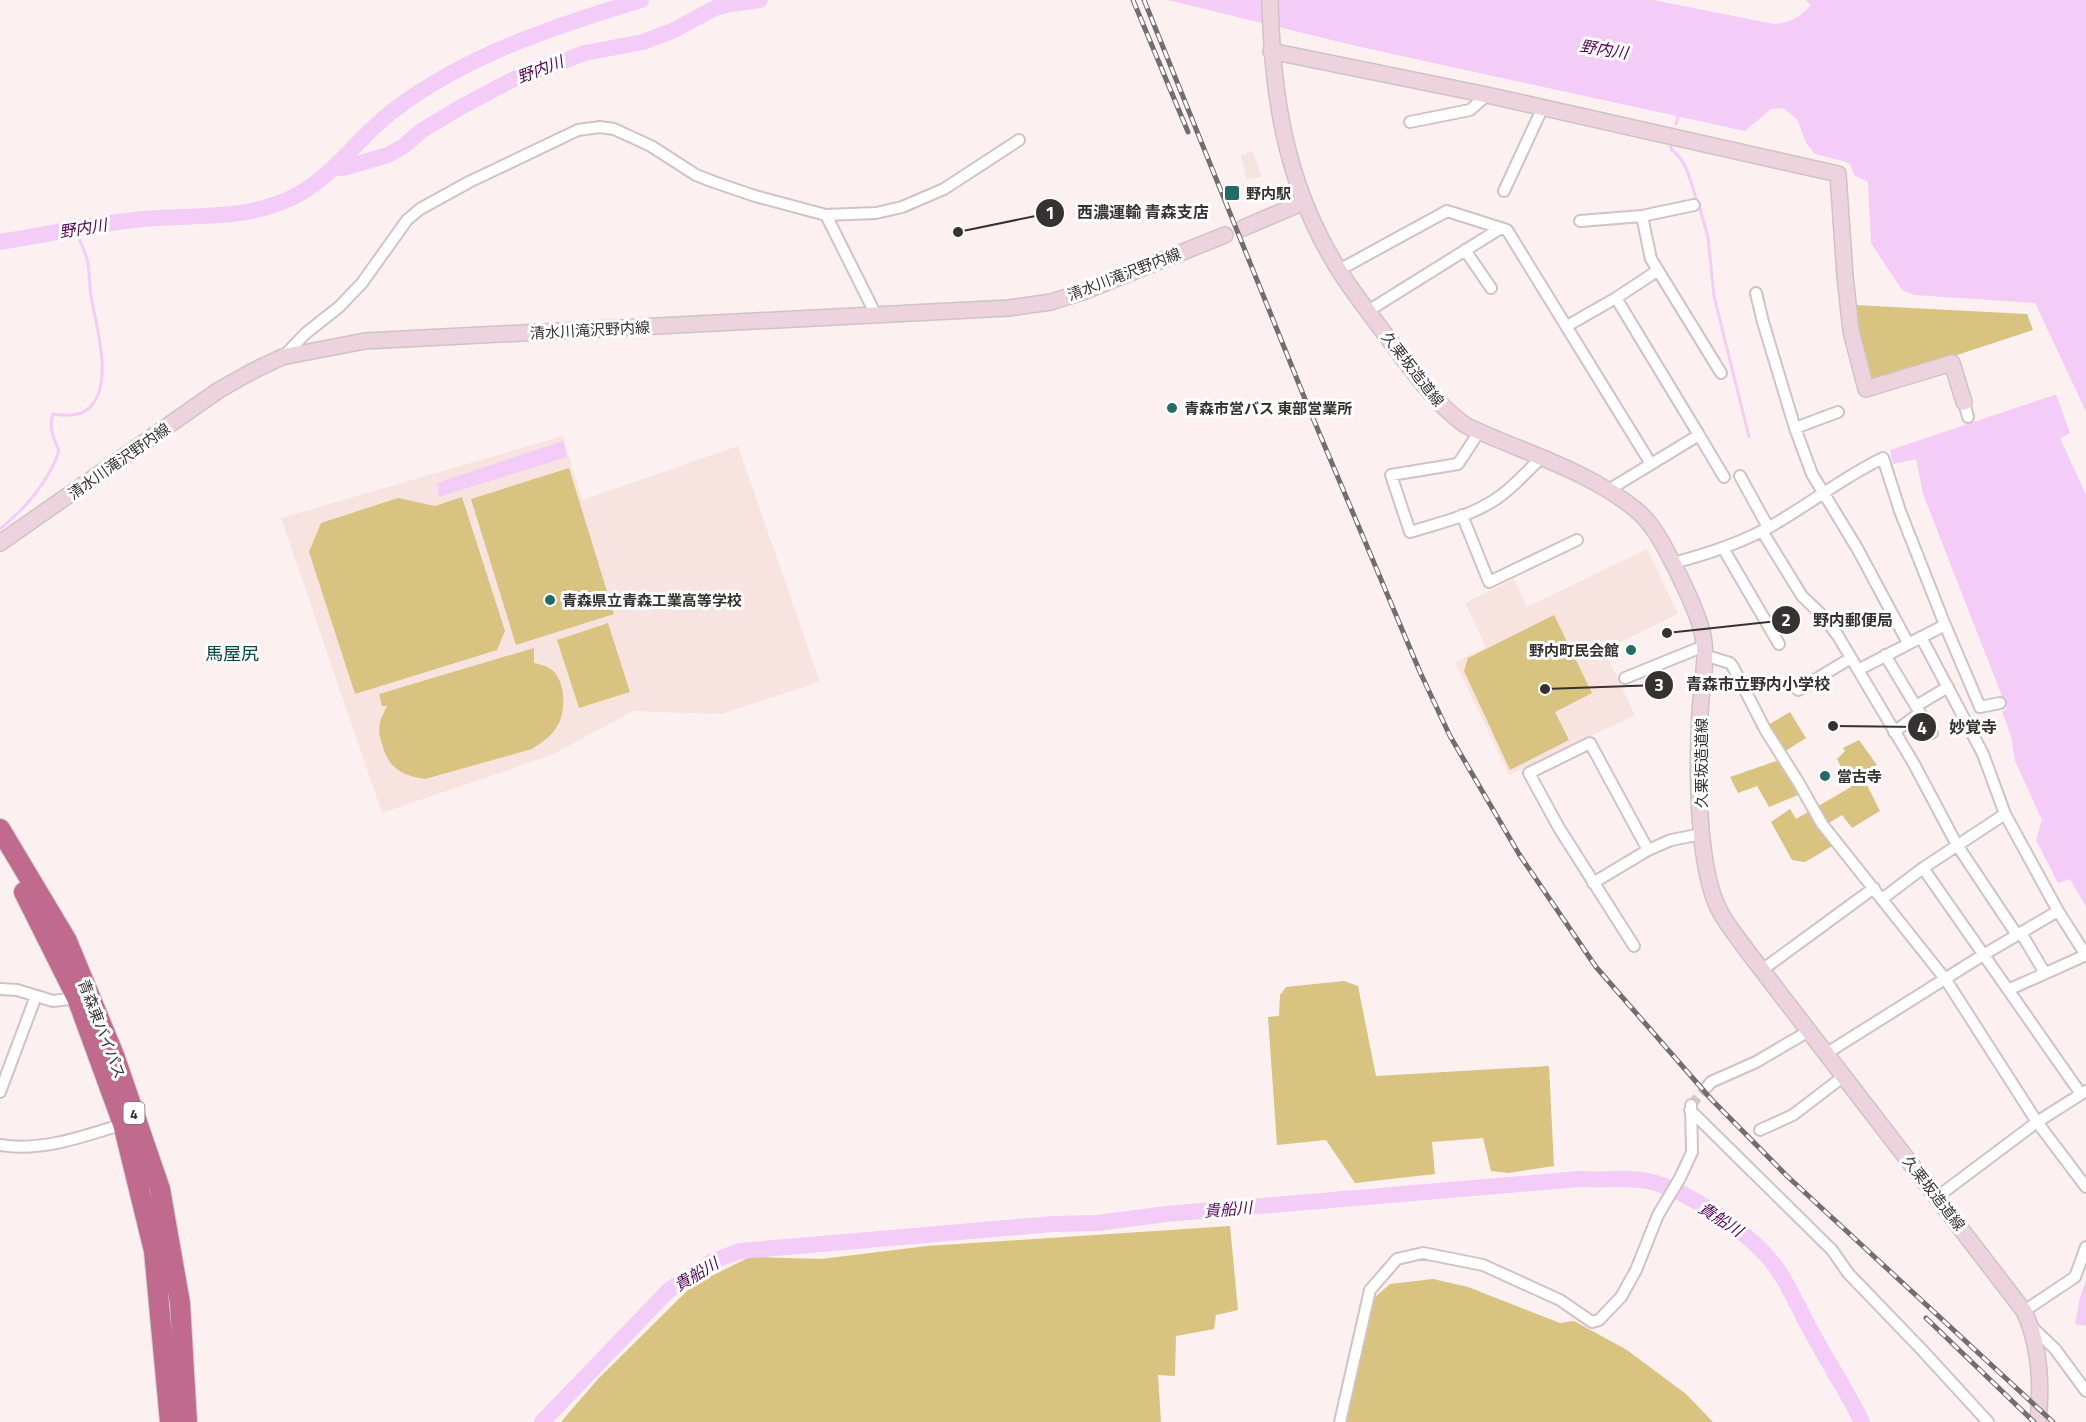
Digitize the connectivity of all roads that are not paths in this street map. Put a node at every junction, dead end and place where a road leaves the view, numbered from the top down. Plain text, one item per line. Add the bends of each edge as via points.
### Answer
1 (1270, 0) edge
2 (1271, 44) junction
3 (1487, 95) junction
4 (1543, 108) junction
5 (1410, 122) dead end
6 (1018, 140) dead end
7 (1504, 191) dead end
8 (1304, 202) junction
9 (1694, 205) dead end
10 (826, 215) junction
11 (1642, 216) junction
12 (1580, 221) dead end
13 (1243, 228) dead end
14 (1501, 228) junction
15 (1225, 235) dead end
16 (1465, 250) junction
17 (1339, 270) junction
18 (1657, 271) junction
19 (1491, 288) dead end
20 (1756, 293) dead end
21 (1616, 298) junction
22 (1368, 311) junction
23 (875, 313) junction
24 (1567, 326) junction
25 (282, 357) junction
26 (1721, 373) dead end
27 (1966, 410) dead end
28 (1838, 412) dead end
29 (1795, 428) junction
30 (1479, 432) junction
31 (1699, 435) junction
32 (1541, 458) junction
33 (1651, 464) junction
34 (1740, 476) dead end
35 (1724, 477) dead end
36 (1610, 492) junction
37 (1822, 492) junction
38 (1462, 515) junction
39 (1765, 529) junction
40 (1577, 540) dead end
41 (0, 543) edge
42 (1723, 548) junction
43 (1673, 563) junction
44 (1945, 625) junction
45 (1921, 637) junction
46 (1908, 643) junction
47 (1779, 644) dead end
48 (1704, 650) junction
49 (1885, 655) junction
50 (1851, 658) junction
51 (1858, 670) junction
52 (1625, 678) dead end
53 (1948, 687) junction
54 (1798, 690) dead end
55 (2000, 703) dead end
56 (1918, 710) junction
57 (1894, 732) junction
58 (1932, 733) dead end
59 (2005, 814) junction
60 (0, 829) edge
61 (1702, 834) junction
62 (1957, 845) junction
63 (1648, 850) junction
64 (0, 855) edge
65 (1923, 868) junction
66 (1593, 883) junction
67 (1874, 888) junction
68 (1882, 898) junction
69 (2058, 911) junction
70 (2019, 934) junction
71 (1634, 946) dead end
72 (1983, 955) junction
73 (2086, 955) edge
74 (1762, 970) junction
75 (2045, 973) junction
76 (1946, 980) junction
77 (0, 988) edge
78 (2008, 990) junction
79 (36, 996) junction
80 (77, 998) junction
81 (1809, 1030) junction
82 (1827, 1053) junction
83 (1844, 1076) junction
84 (1707, 1087) tunnel mouth
85 (0, 1092) edge
86 (2083, 1092) edge
87 (2037, 1122) junction
88 (123, 1124) junction
89 (1760, 1130) dead end
90 (0, 1145) edge
91 (2086, 1187) edge
92 (1937, 1197) junction
93 (2086, 1247) edge
94 (2024, 1311) junction
95 (2031, 1327) junction
96 (2086, 1391) edge
97 (170, 1422) edge
98 (187, 1422) edge
99 (1340, 1422) edge
100 (1988, 1422) edge
101 (2038, 1422) edge

1 - 2 main road, 久栗坂造道線
2 - 3 main road
2 - 8 main road, 久栗坂造道線 via 1277,101
3 - 4 main road
3 - 5 street via 1470,110
4 - 7 street
4 - 27 main road via 1838,174 1851,331 1866,389 1952,363
6 - 10 street via 944,189 902,207 876,213
8 - 13 main road
8 - 17 main road, 久栗坂造道線
9 - 11 street
10 - 23 street
10 - 25 street via 714,182 614,129 578,130 420,209 407,220 362,283
11 - 12 street
11 - 18 street
14 - 16 street
14 - 17 street via 1447,211
14 - 24 street via 1507,230
15 - 23 main road, 清水川滝沢野内線 via 1051,302 1009,308
16 - 19 street
16 - 22 street
17 - 22 main road, 久栗坂造道線
18 - 21 street
18 - 26 street
20 - 29 street
21 - 24 street
21 - 31 street
22 - 30 main road, 久栗坂造道線 via 1427,390 1450,414
23 - 25 main road, 清水川滝沢野内線 via 365,340
24 - 33 street
25 - 41 main road, 清水川滝沢野内線 via 219,390
28 - 29 street
29 - 37 street
30 - 32 main road, 久栗坂造道線
30 - 38 street via 1458,464 1391,475 1410,532
31 - 33 street
31 - 35 street
32 - 36 main road, 久栗坂造道線
32 - 38 street via 1498,498
33 - 36 street
34 - 39 street
36 - 43 main road, 久栗坂造道線 via 1643,517
37 - 39 street
37 - 44 street via 1883,458
37 - 46 street
38 - 40 street via 1489,582
39 - 42 street
39 - 50 street via 1802,596 1822,615
42 - 43 street
42 - 47 street
43 - 48 main road, 久栗坂造道線 via 1703,635
44 - 45 street
44 - 55 street via 1980,707
45 - 46 street
45 - 53 street
46 - 49 street
48 - 52 street
48 - 61 main road, 久栗坂造道線 via 1700,714
48 - 67 street via 1733,667 1822,824
49 - 51 street
49 - 56 street
50 - 51 street
50 - 54 street
51 - 57 street
53 - 56 street
53 - 59 street via 1983,754
56 - 57 street
56 - 58 street
57 - 62 street
59 - 62 street
59 - 69 street
60 - 98 highway, 青森東バイパス / 4 via 67,941 114,1055 160,1189 180,1303
61 - 63 street via 1671,840
61 - 74 main road, 久栗坂造道線 via 1714,898 1729,926
62 - 65 street
62 - 70 street
63 - 66 street
63 - 66 street via 1590,742 1528,773
64 - 80 highway, 青森東バイパス / 4 via 20,885
65 - 68 street
65 - 72 street
66 - 71 street
67 - 68 street
67 - 74 street
68 - 76 street
69 - 70 street
69 - 73 street
70 - 72 street
70 - 75 street
72 - 76 street
72 - 78 street
73 - 75 street
74 - 81 main road, 久栗坂造道線
75 - 78 street
76 - 82 street
76 - 87 street
77 - 79 street
78 - 86 street
79 - 80 street via 53,1001
79 - 85 street
80 - 88 highway, 青森東バイパス / 4
81 - 82 main road, 久栗坂造道線
81 - 84 street
82 - 83 main road, 久栗坂造道線
83 - 89 street via 1793,1115
83 - 92 main road, 久栗坂造道線
86 - 87 street
87 - 91 street
87 - 92 street
88 - 90 street via 44,1144
88 - 97 highway, 青森東バイパス / 4 via 154,1251
92 - 94 main road, 久栗坂造道線
93 - 94 street via 2075,1277
94 - 95 main road, 久栗坂造道線
95 - 96 street via 2055,1349
95 - 101 main road, 久栗坂造道線 via 2039,1361
99 - 100 street via 1371,1290 1397,1259 1423,1253 1483,1265 1560,1300 1592,1322 1599,1320 1621,1297 1636,1270 1658,1215 1692,1152 1691,1108 1832,1250 1848,1273

